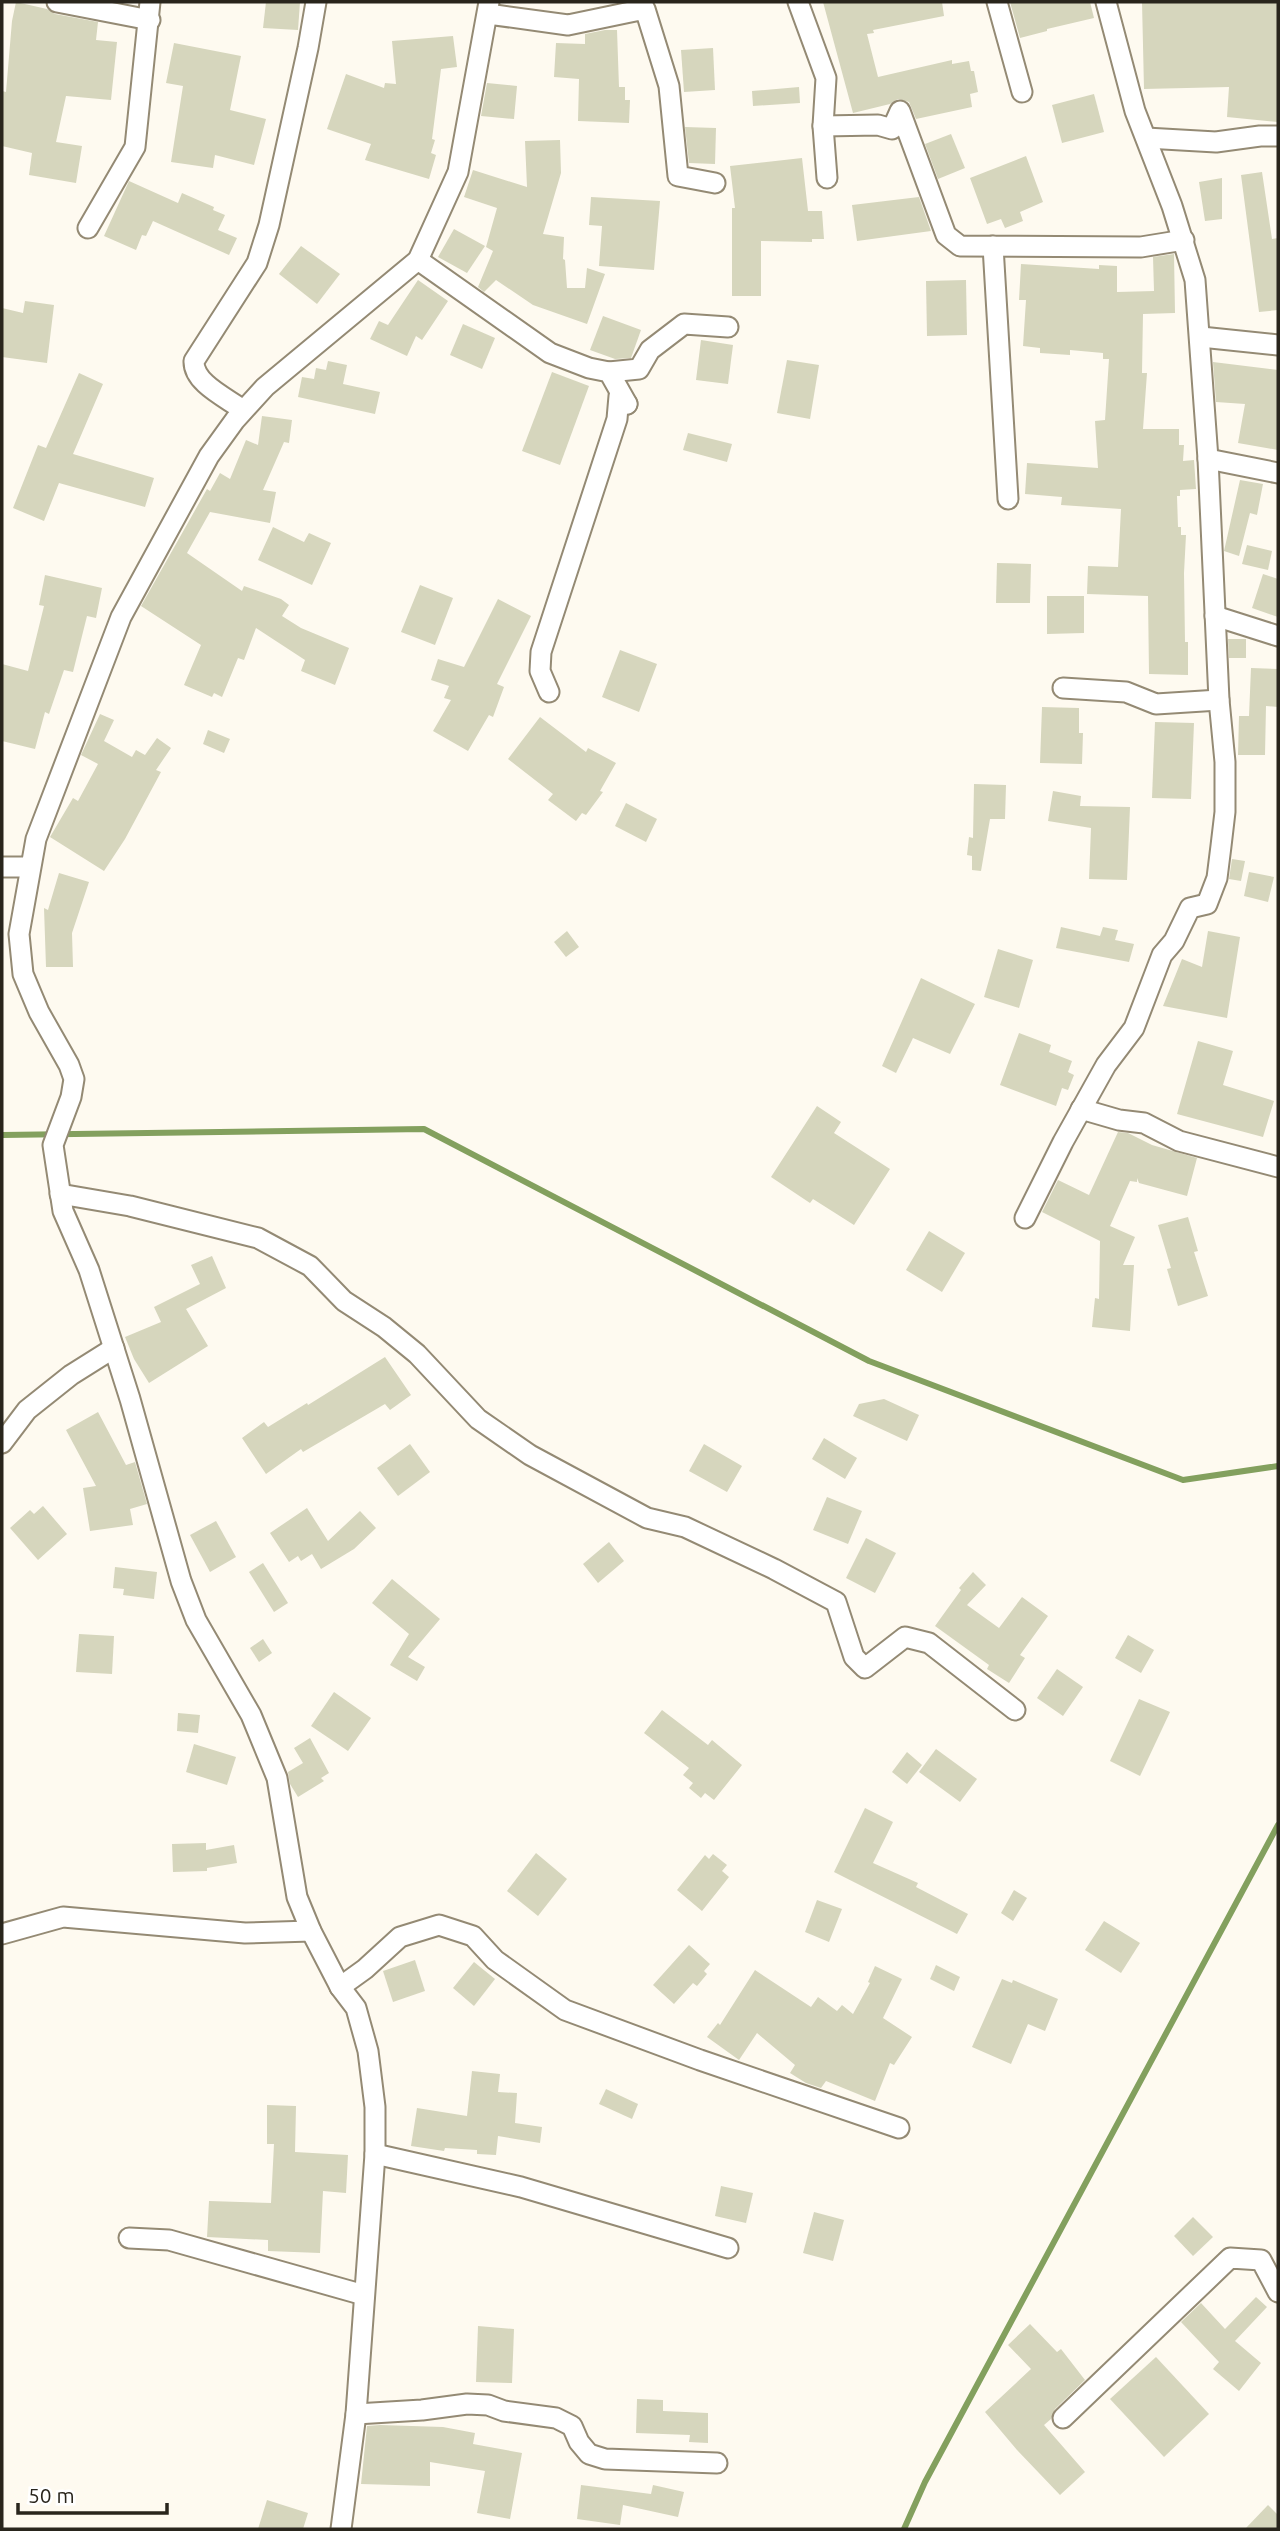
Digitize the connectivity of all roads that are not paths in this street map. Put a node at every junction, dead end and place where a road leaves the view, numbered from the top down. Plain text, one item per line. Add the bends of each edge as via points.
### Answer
1 (57, 2) edge
2 (316, 2) edge
3 (798, 2) edge
4 (997, 2) edge
5 (1106, 2) edge
6 (489, 8) edge
7 (150, 11) edge
8 (1022, 92) dead end
9 (823, 126) junction
10 (1278, 136) edge
11 (1146, 138) junction
12 (827, 178) dead end
13 (715, 183) dead end
14 (88, 228) dead end
15 (1184, 240) junction
16 (993, 246) junction
17 (418, 260) junction
18 (728, 327) dead end
19 (1200, 337) junction
20 (1278, 345) edge
21 (609, 372) junction
22 (243, 410) junction
23 (1208, 459) junction
24 (1278, 473) edge
25 (1008, 499) dead end
26 (1215, 616) junction
27 (1278, 636) edge
28 (1063, 688) dead end
29 (549, 692) dead end
30 (1219, 699) junction
31 (2, 867) edge
32 (30, 867) junction
33 (1081, 1109) junction
34 (1278, 1167) edge
35 (60, 1194) junction
36 (1024, 1218) dead end
37 (114, 1348) junction
38 (2, 1443) edge
39 (1015, 1710) dead end
40 (311, 1931) junction
41 (2, 1934) edge
42 (340, 1987) junction
43 (899, 2128) dead end
44 (375, 2154) junction
45 (129, 2238) dead end
46 (728, 2248) dead end
47 (1278, 2292) edge
48 (364, 2295) junction
49 (356, 2414) junction
50 (1063, 2418) dead end
51 (717, 2463) dead end
52 (341, 2529) edge

1 - 7 street
2 - 22 street via 257,263 194,360 199,378
3 - 9 street via 826,78
4 - 8 street
5 - 11 street
6 - 13 street via 568,25 645,9 668,86 678,176
6 - 17 street via 458,172
7 - 14 street via 135,147
9 - 12 street
9 - 16 street via 892,129 900,111 946,235 960,246
10 - 11 street via 1216,142
11 - 15 street
15 - 16 street via 1141,247
15 - 19 street via 1195,280
16 - 25 street
17 - 21 street via 550,353
17 - 22 street
18 - 21 street via 684,324 650,350 639,369
19 - 20 street
19 - 23 street
21 - 29 street via 627,404 620,396 617,419 541,652 540,671
22 - 32 street via 209,456 121,617 36,839
23 - 24 street
23 - 26 street
26 - 27 street
26 - 30 street
28 - 30 street via 1126,692 1156,704
30 - 33 street via 1225,812 1217,877 1207,904 1190,908 1162,955 1134,1028
31 - 32 street
32 - 35 street via 19,934 23,974 74,1079 53,1145
33 - 34 street
33 - 36 street
35 - 37 street
35 - 39 street via 258,1238 310,1266 344,1301 417,1354 478,1419 530,1455 647,1518 685,1527 836,1602 854,1657 865,1668 905,1636 929,1643
37 - 38 street via 27,1409
37 - 40 street via 181,1581 196,1620 251,1715 277,1778 297,1897
40 - 41 street via 245,1933 62,1917
40 - 42 street
42 - 43 street via 400,1937 439,1925 473,1936 495,1961 565,2010
42 - 44 street via 356,2008 368,2051
44 - 46 street via 521,2188
44 - 48 street
45 - 48 street via 169,2240
47 - 50 street via 1261,2260 1230,2258
48 - 49 street
49 - 51 street via 488,2405 556,2418 572,2426 589,2454 605,2459
49 - 52 street

